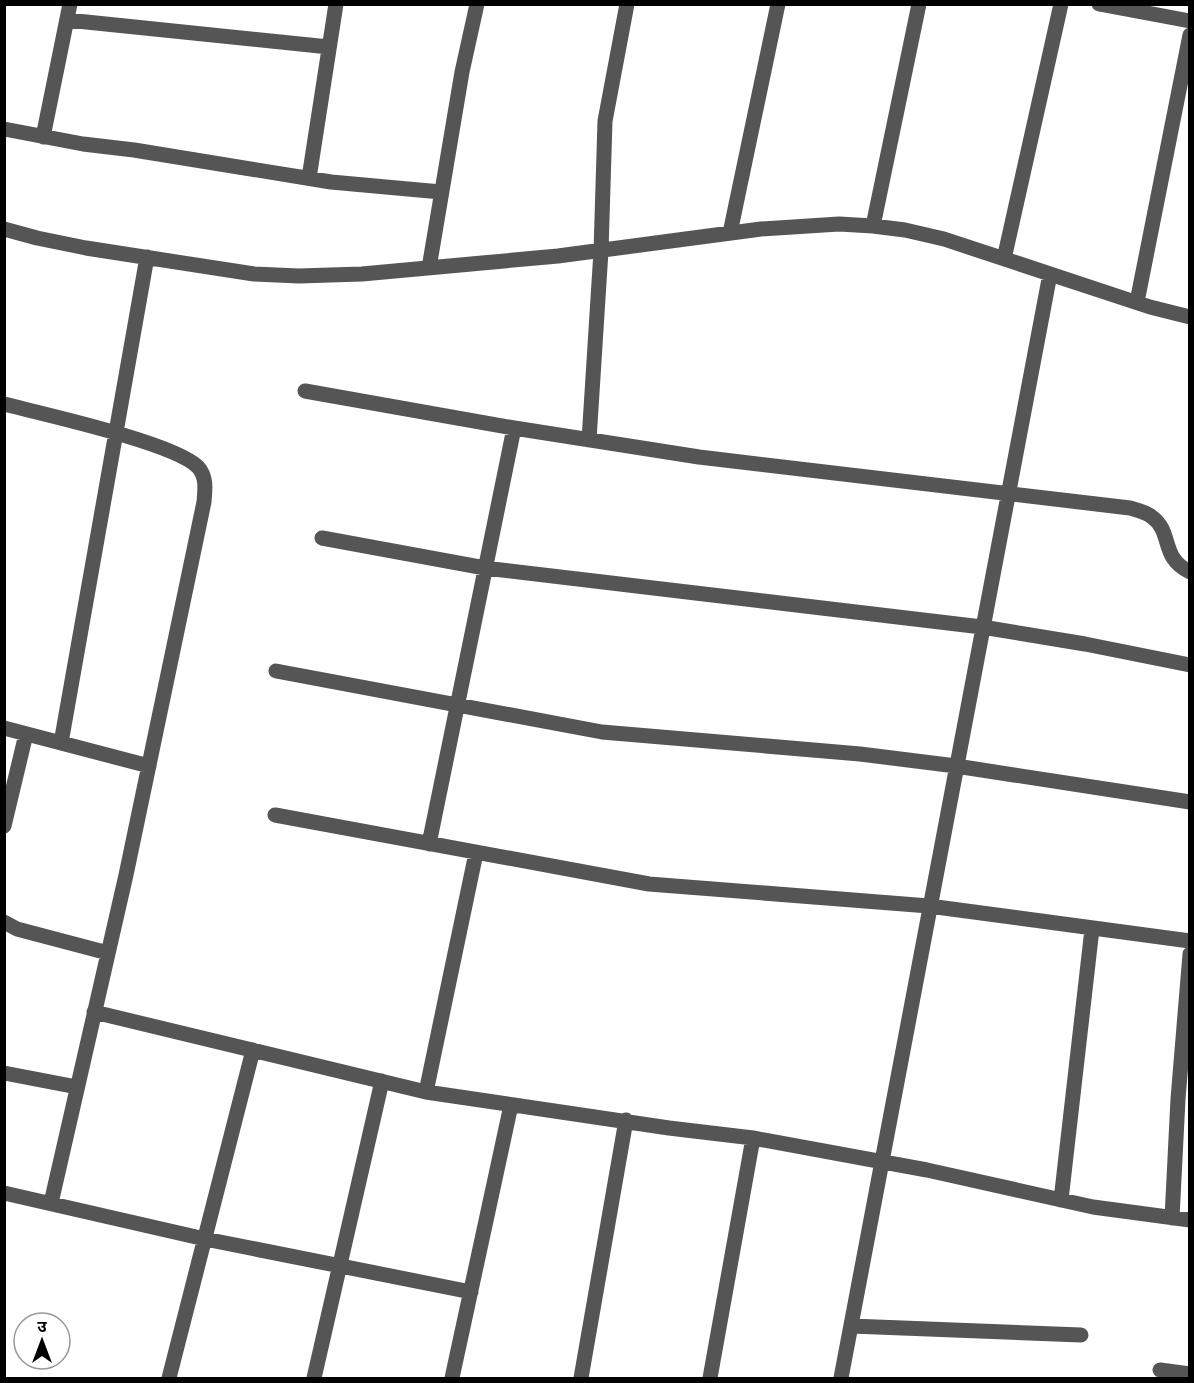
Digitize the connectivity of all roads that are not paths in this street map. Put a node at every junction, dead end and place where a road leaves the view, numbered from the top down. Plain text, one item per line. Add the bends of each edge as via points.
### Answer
1 (336, 4) edge
2 (477, 4) edge
3 (627, 4) edge
4 (778, 4) edge
5 (919, 4) edge
6 (1061, 4) edge
7 (1099, 4) edge
8 (69, 12) edge
9 (1190, 21) edge
10 (1190, 35) edge
11 (329, 47) junction
12 (4, 129) edge
13 (43, 137) junction
14 (309, 178) junction
15 (441, 192) junction
16 (873, 226) junction
17 (4, 228) edge
18 (730, 233) junction
19 (601, 251) junction
20 (147, 257) junction
21 (1005, 259) junction
22 (429, 268) junction
23 (1050, 274) junction
24 (1137, 302) junction
25 (1190, 317) edge
26 (305, 391) dead end
27 (4, 404) edge
28 (514, 428) junction
29 (117, 434) junction
30 (589, 440) junction
31 (1008, 495) junction
32 (322, 538) dead end
33 (485, 568) junction
34 (1190, 572) edge
35 (982, 627) junction
36 (1190, 665) edge
37 (276, 671) dead end
38 (457, 706) junction
39 (4, 728) edge
40 (26, 734) junction
41 (61, 743) junction
42 (149, 766) junction
43 (956, 766) junction
44 (1190, 802) edge
45 (275, 815) dead end
46 (4, 826) edge
47 (429, 844) junction
48 (476, 853) junction
49 (929, 906) junction
50 (4, 922) edge
51 (1092, 929) junction
52 (1190, 941) edge
53 (108, 953) junction
54 (1190, 954) edge
55 (93, 1012) junction
56 (253, 1050) junction
57 (4, 1073) edge
58 (382, 1081) junction
59 (77, 1087) junction
60 (426, 1092) junction
61 (1184, 1100) edge
62 (511, 1105) junction
63 (626, 1120) junction
64 (753, 1138) junction
65 (881, 1162) junction
66 (4, 1193) edge
67 (1061, 1200) junction
68 (51, 1203) junction
69 (1172, 1218) junction
70 (1190, 1220) edge
71 (205, 1239) junction
72 (340, 1267) junction
73 (471, 1292) junction
74 (851, 1326) junction
75 (1081, 1335) dead end
76 (1160, 1370) dead end
77 (1190, 1374) edge
78 (169, 1378) edge
79 (314, 1378) edge
80 (452, 1378) edge
81 (581, 1378) edge
82 (710, 1378) edge
83 (841, 1378) edge

1 - 11 street
2 - 15 street
3 - 19 street via 605,121
4 - 18 street
5 - 16 street
6 - 21 street
7 - 9 street
8 - 11 street
8 - 13 street
10 - 24 street
11 - 14 street
12 - 13 street
13 - 14 street
14 - 15 street
15 - 22 street
16 - 18 street via 839,224
16 - 21 street via 944,239
17 - 20 street via 37,238
18 - 19 street
19 - 22 street
19 - 30 street
20 - 22 street via 254,274 299,276
20 - 29 street
21 - 23 street
23 - 24 street
23 - 31 street
24 - 25 street
26 - 28 street
27 - 29 street
28 - 30 street
28 - 33 street
29 - 41 street
29 - 42 street via 182,455 200,469 206,488
30 - 31 street
31 - 34 street via 1141,511 1157,521 1169,553 1177,565
31 - 35 street
32 - 33 street
33 - 35 street
33 - 38 street
35 - 36 street
35 - 43 street
37 - 38 street
38 - 43 street via 602,732
38 - 47 street
39 - 40 street
40 - 41 street
40 - 46 street
41 - 42 street
42 - 53 street
43 - 44 street
43 - 49 street
45 - 47 street
47 - 48 street
48 - 49 street via 649,884
48 - 60 street
49 - 51 street
49 - 65 street
50 - 53 street
51 - 52 street
51 - 67 street
53 - 55 street
54 - 61 street
55 - 56 street
55 - 59 street
56 - 58 street
56 - 71 street
57 - 59 street
58 - 60 street
58 - 72 street
59 - 68 street
60 - 62 street
61 - 69 street
62 - 63 street
62 - 73 street
63 - 64 street
63 - 81 street
64 - 65 street
64 - 82 street
65 - 67 street
65 - 74 street
66 - 68 street
67 - 69 street
68 - 71 street
69 - 70 street
71 - 72 street
71 - 78 street
72 - 73 street
72 - 79 street
73 - 80 street
74 - 75 street
74 - 83 street
76 - 77 street

